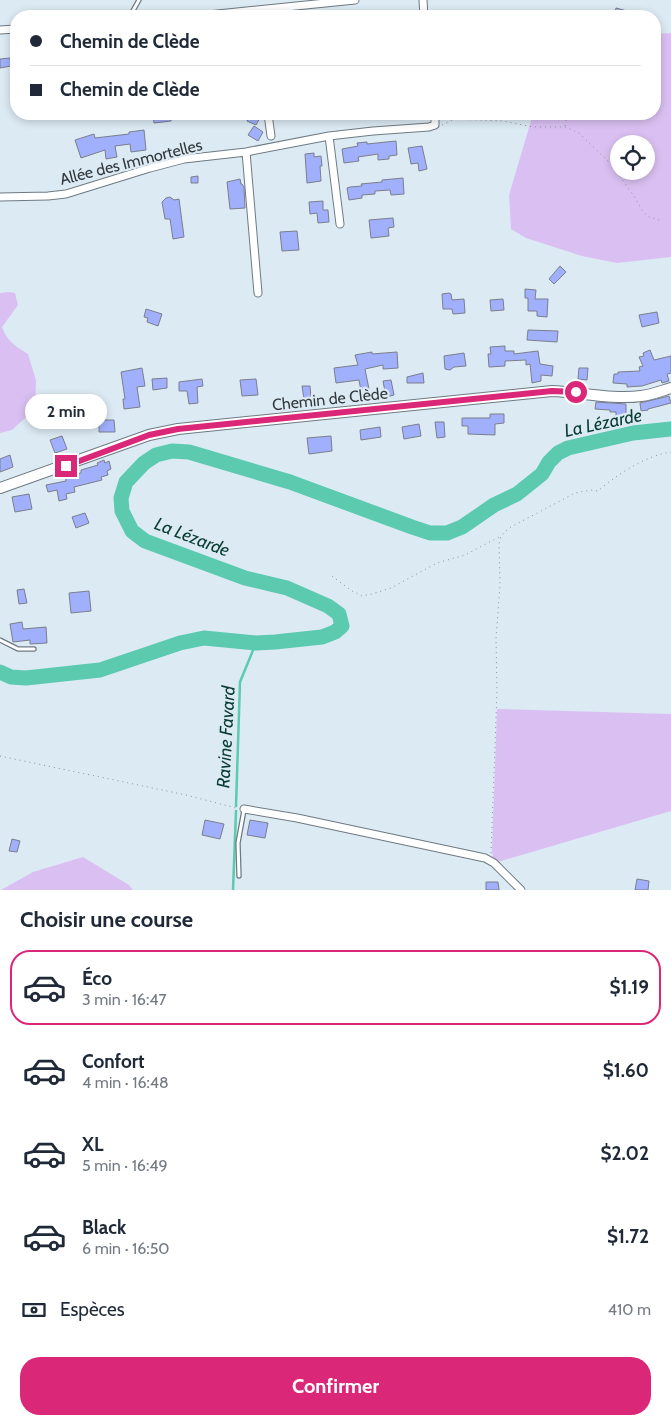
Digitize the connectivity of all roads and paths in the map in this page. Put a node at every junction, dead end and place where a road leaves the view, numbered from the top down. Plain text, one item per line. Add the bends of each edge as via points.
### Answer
1 (355, 0) edge
2 (278, 10) edge
3 (269, 120) edge
4 (435, 120) edge
5 (566, 120) edge
6 (435, 126) junction
7 (565, 127) junction
8 (271, 136) dead end
9 (330, 136) junction
10 (246, 152) junction
11 (0, 197) edge
12 (663, 221) dead end
13 (340, 224) dead end
14 (258, 292) dead end
15 (671, 388) edge
16 (671, 452) edge
17 (0, 488) edge
18 (501, 536) junction
19 (332, 576) dead end
20 (0, 640) edge
21 (34, 649) dead end
22 (0, 756) edge
23 (244, 809) junction
24 (494, 863) junction
25 (239, 876) dead end
26 (521, 890) edge

1 - 2 street
3 - 8 street
4 - 6 street
5 - 7 path
6 - 7 path via 454,120
6 - 9 street, Allée des Immortelles
7 - 12 path via 579,133 611,164 643,212
9 - 10 street, Allée des Immortelles
9 - 13 street
10 - 11 street, Allée des Immortelles via 184,159 66,194
10 - 14 street
15 - 17 main road, Chemin de Clède via 642,396 623,397 552,391 178,429 149,435
16 - 18 path via 644,461 611,479 598,491 575,493 509,528
18 - 19 path via 465,555 437,563 392,588 372,594 362,596
18 - 24 path via 491,856
20 - 21 lane via 18,648
22 - 23 path
23 - 24 street via 466,853
23 - 25 lane via 238,843
24 - 26 street

